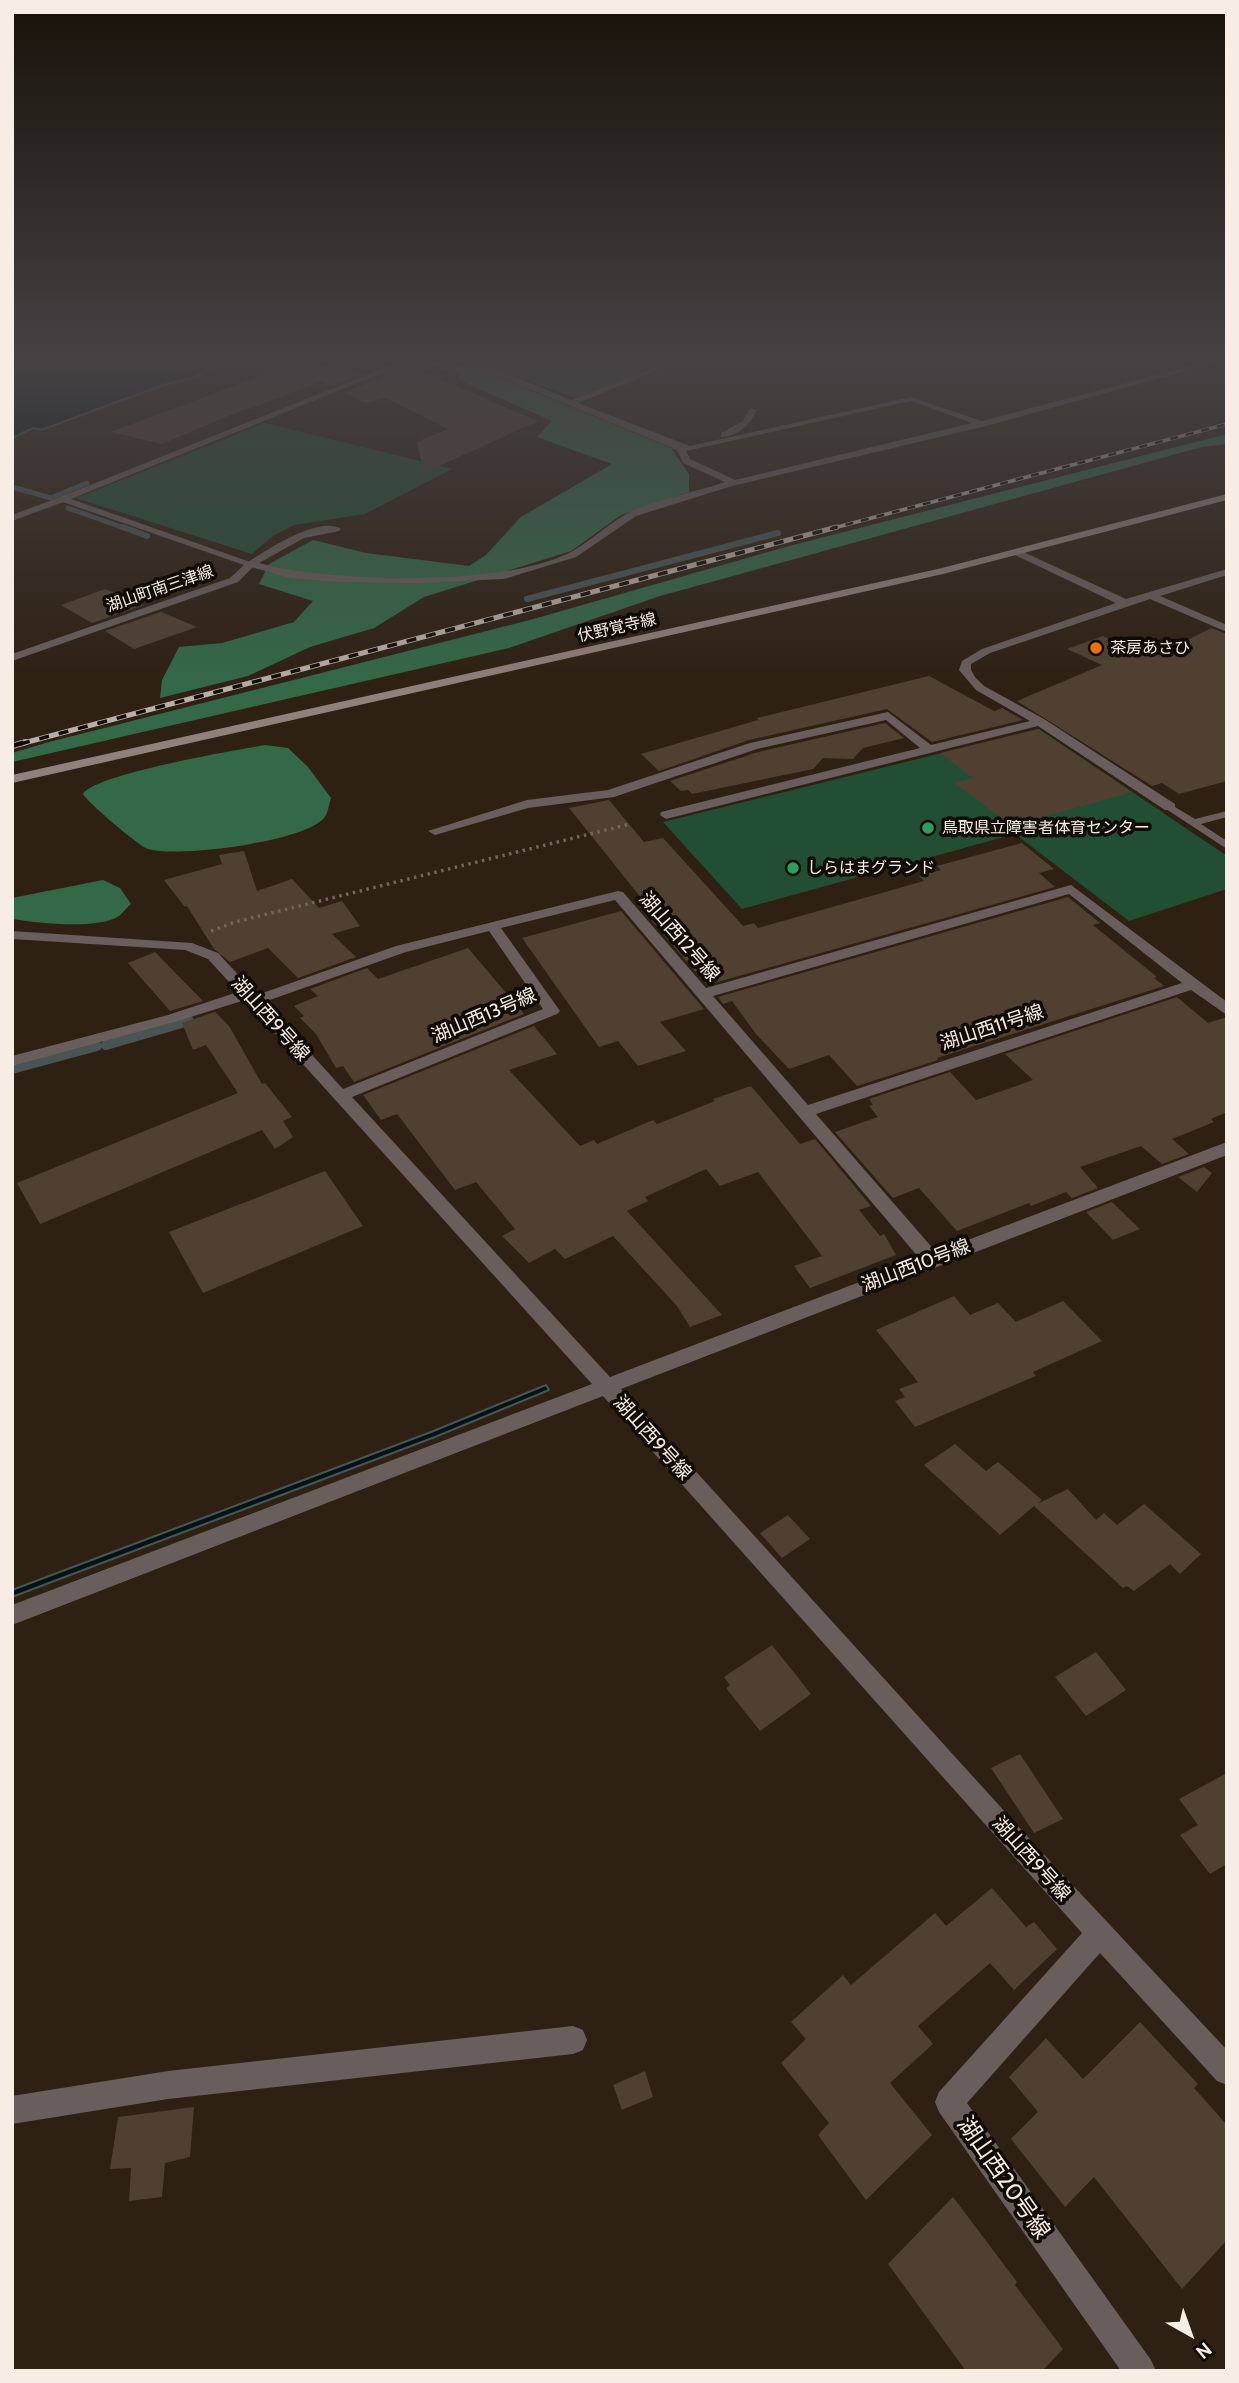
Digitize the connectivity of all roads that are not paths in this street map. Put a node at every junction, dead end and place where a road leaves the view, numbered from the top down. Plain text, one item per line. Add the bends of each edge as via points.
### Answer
1 (133, 471) edge
2 (708, 471) edge
3 (784, 471) edge
4 (734, 483) junction
5 (1227, 497) edge
6 (63, 499) junction
7 (12, 518) edge
8 (336, 529) dead end
9 (1018, 553) junction
10 (251, 564) junction
11 (1227, 572) edge
12 (1152, 596) junction
13 (1125, 603) junction
14 (1227, 629) edge
15 (12, 658) edge
16 (1040, 722) junction
17 (929, 750) junction
18 (12, 779) edge
19 (1170, 807) joint
20 (1227, 814) edge
21 (666, 815) dead end
22 (1192, 823) junction
23 (435, 831) dead end
24 (1227, 846) edge
25 (492, 926) junction
26 (12, 934) edge
27 (1193, 984) junction
28 (703, 994) junction
29 (250, 997) junction
30 (1227, 1010) edge
31 (12, 1061) edge
32 (340, 1096) junction
33 (804, 1112) junction
34 (1227, 1148) edge
35 (932, 1260) junction
36 (607, 1387) junction
37 (12, 1615) edge
38 (1100, 1933) junction
39 (573, 2040) dead end
40 (1227, 2071) edge
41 (12, 2110) edge
42 (1140, 2371) edge

1 - 6 street
2 - 4 street
3 - 4 street
4 - 10 street via 633,514 573,555 504,576 338,579 290,575
5 - 9 main road, 伏野覚寺線
6 - 7 street
6 - 10 street, 湖山町南三津線
8 - 10 street via 298,535
9 - 13 street
9 - 18 main road, 伏野覚寺線
10 - 15 street, 湖山町南三津線 via 234,580
11 - 12 street
12 - 13 street
12 - 14 street
13 - 16 street via 986,651 966,663 970,679
16 - 17 street
16 - 19 street
17 - 21 street
17 - 23 street via 888,716 754,746 610,793 527,804
19 - 22 lane
20 - 22 lane
22 - 24 lane
25 - 28 street, 湖山西12号線 via 618,895
25 - 29 street, 湖山西12号線 via 401,949
25 - 32 street, 湖山西13号線 via 552,1011
26 - 29 street, 湖山西9号線 via 183,945 213,956
27 - 28 street via 1071,889
27 - 30 street
27 - 33 street, 湖山西11号線
28 - 33 street, 湖山西12号線
29 - 31 street, 湖山西12号線
29 - 32 street, 湖山西9号線
32 - 36 street, 湖山西9号線
33 - 35 street, 湖山西12号線
34 - 35 street, 湖山西10号線
35 - 36 street, 湖山西10号線
36 - 37 street, 湖山西10号線
36 - 38 street, 湖山西9号線
38 - 40 street, 湖山西9号線
38 - 42 street, 湖山西20号線 via 949,2102
39 - 41 street via 168,2085

